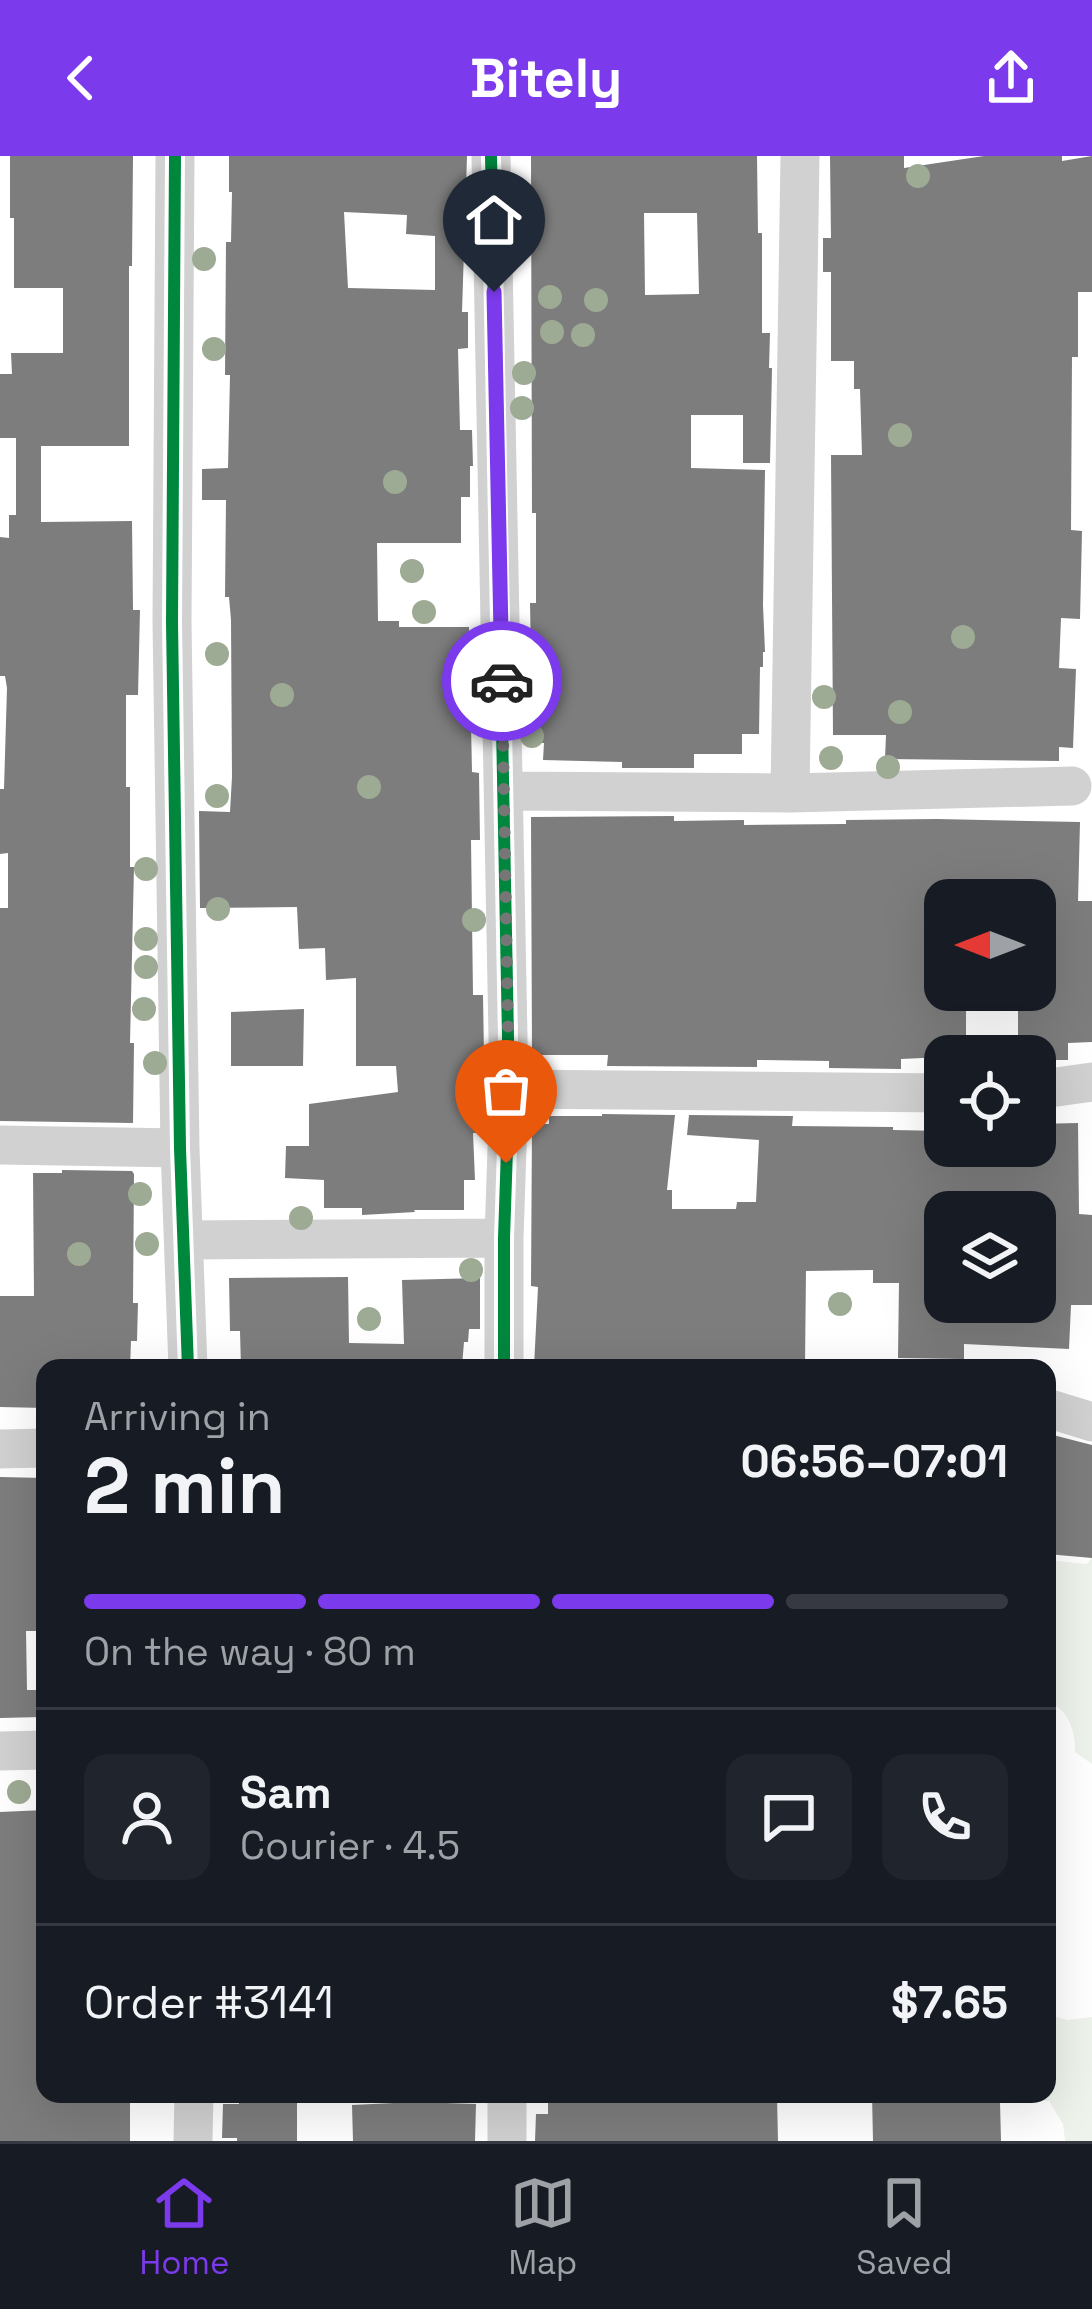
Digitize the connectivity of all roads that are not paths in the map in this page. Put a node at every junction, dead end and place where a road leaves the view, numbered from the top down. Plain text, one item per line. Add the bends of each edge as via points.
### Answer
1 (175, 156) edge
2 (491, 156) edge
3 (800, 156) edge
4 (1072, 785) dead end
5 (504, 790) junction
6 (790, 793) junction
7 (1092, 1082) edge
8 (1056, 1087) edge
9 (509, 1089) junction
10 (924, 1093) edge
11 (0, 1145) edge
12 (180, 1148) junction
13 (504, 1238) junction
14 (185, 1240) junction
15 (188, 1359) edge
16 (504, 1359) edge
17 (1056, 1411) edge
18 (1092, 1422) edge
19 (36, 1448) edge
20 (0, 1449) edge
21 (36, 1750) edge
22 (0, 1751) edge
23 (194, 2103) edge
24 (507, 2103) edge
25 (194, 2141) edge
26 (507, 2141) edge

1 - 12 street
2 - 5 street
3 - 6 street
4 - 6 street
5 - 6 street
5 - 9 street
7 - 8 street
9 - 10 street
9 - 13 street
11 - 12 street
12 - 14 street
13 - 14 street
13 - 16 street
14 - 15 street
17 - 18 street
19 - 20 street
21 - 22 street
23 - 25 street
24 - 26 street

